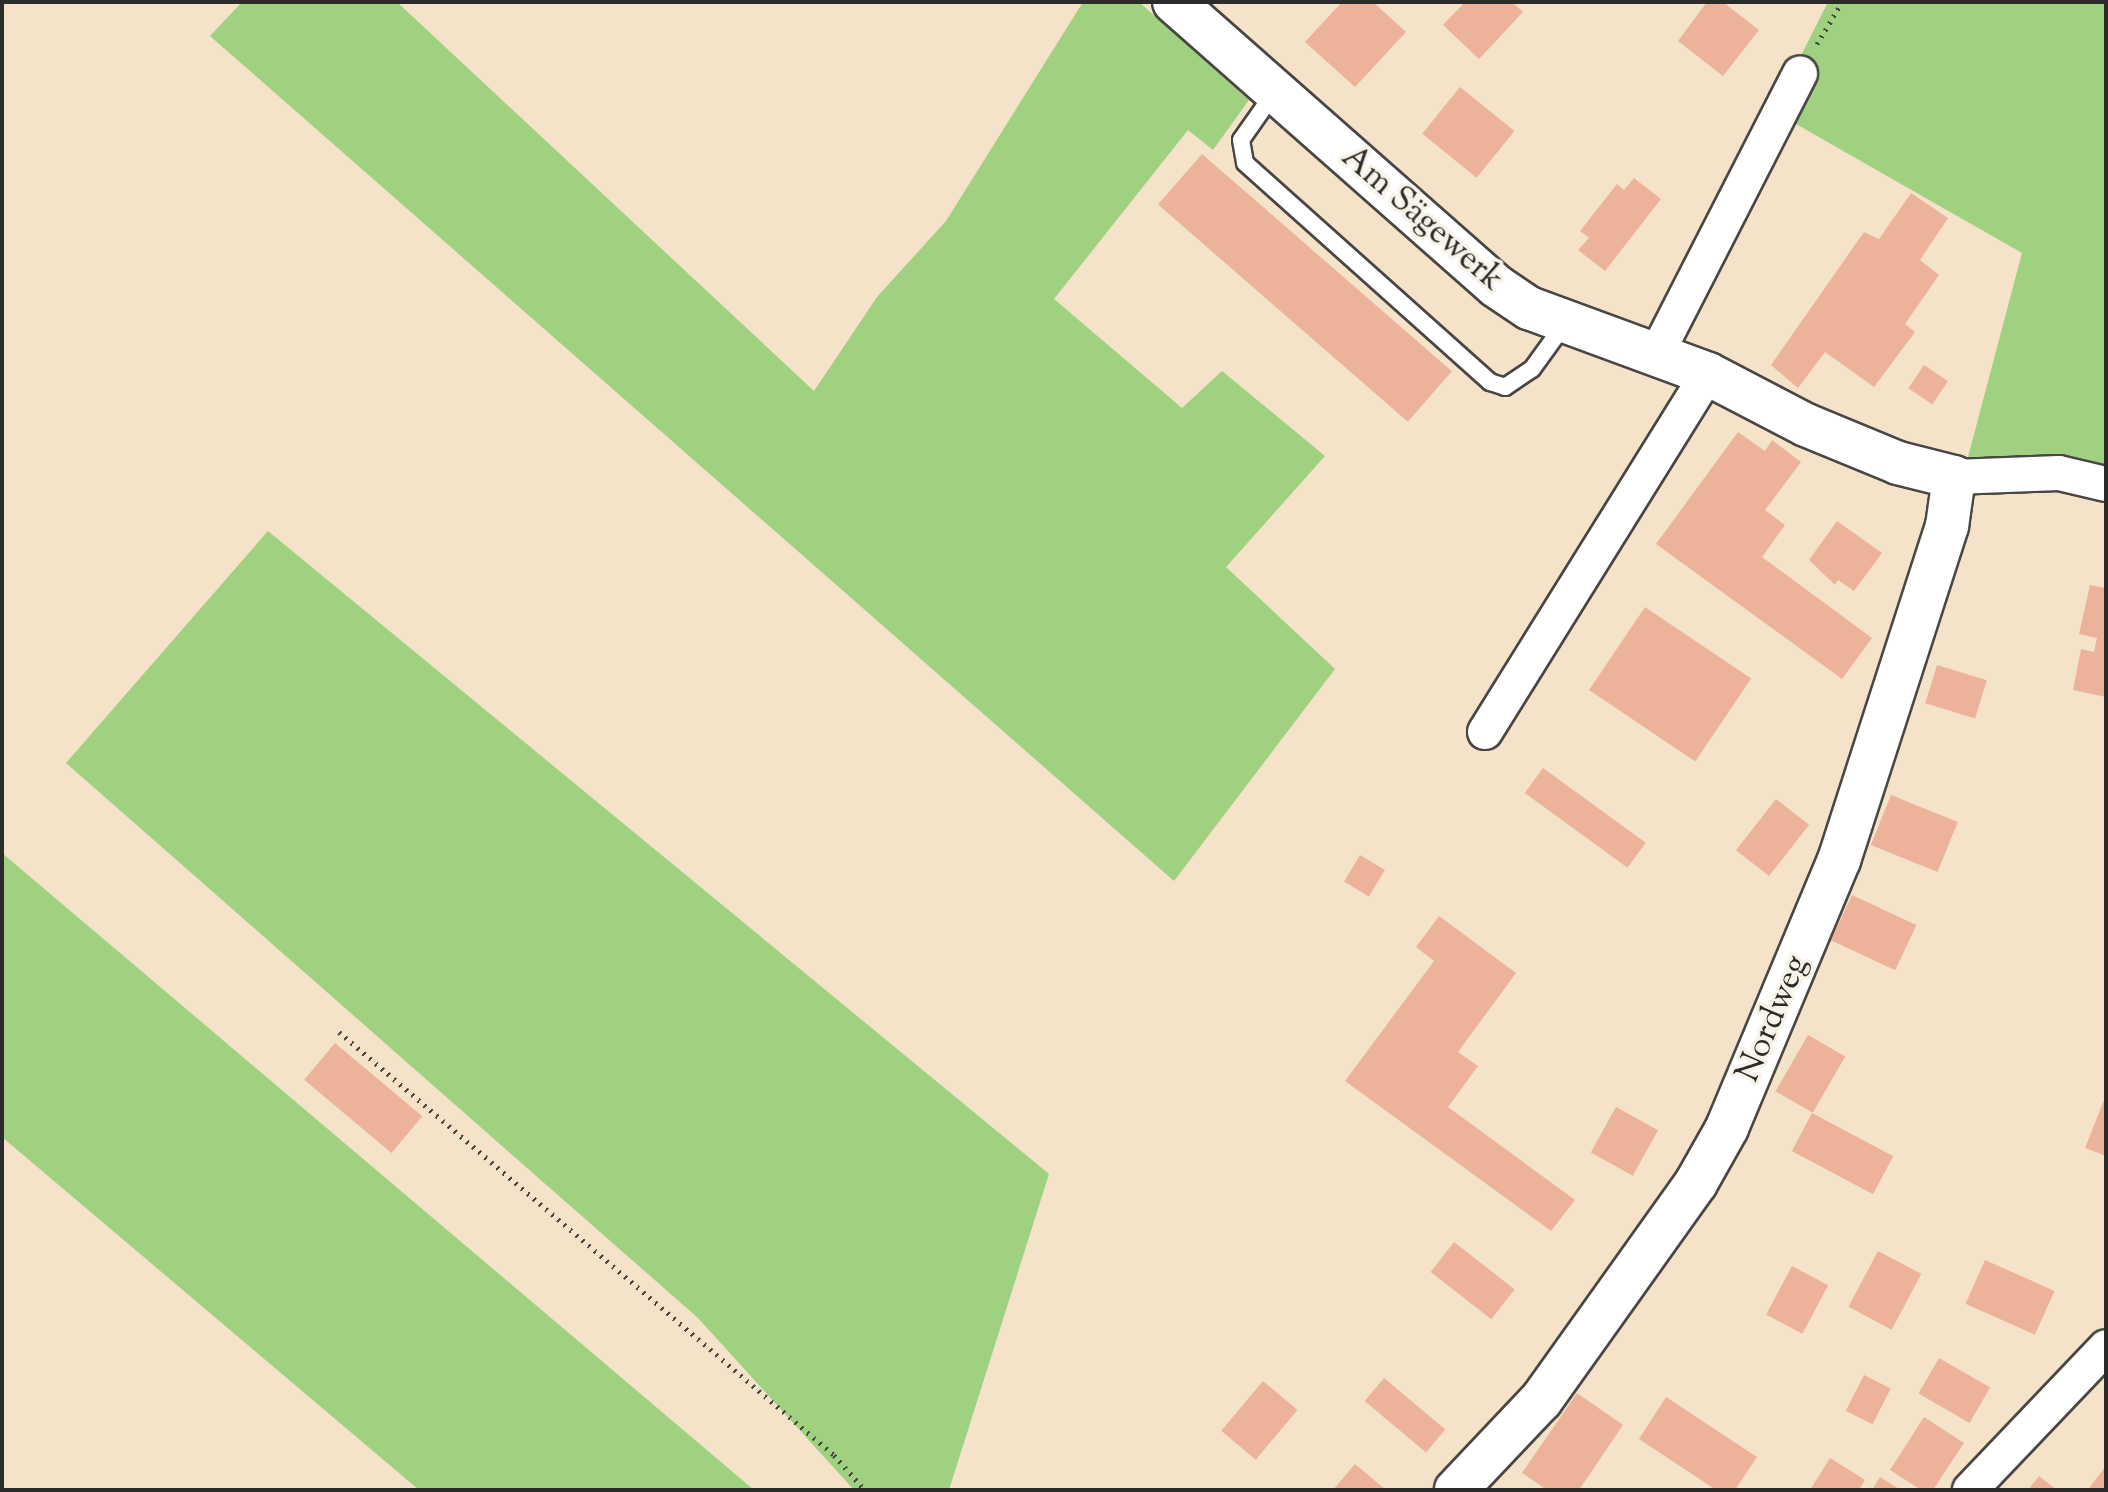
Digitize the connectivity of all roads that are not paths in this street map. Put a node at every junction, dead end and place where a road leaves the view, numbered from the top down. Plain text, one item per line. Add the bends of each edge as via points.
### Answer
1 (1174, 2) edge
2 (1800, 73) road end
3 (1276, 91) junction
4 (1567, 321) junction
5 (1657, 353) junction
6 (1708, 374) junction
7 (1954, 477) junction
8 (2106, 484) edge
9 (1485, 732) dead end
10 (2106, 1347) edge
11 (1456, 1490) edge
12 (1970, 1490) edge

1 - 3 street, Am Sägewerk
2 - 5 street
3 - 4 street, Am Sägewerk via 1496,286 1529,308
3 - 4 lane via 1241,140 1245,163 1490,382 1505,387 1532,369
4 - 5 street, Am Sägewerk
5 - 6 street, Am Sägewerk
6 - 7 street, Am Sägewerk via 1806,425 1898,463
6 - 9 street
7 - 8 street, Am Sägewerk via 2059,473
7 - 11 street, Nordweg via 1947,526 1839,860 1727,1128 1696,1183 1541,1400
10 - 12 street

